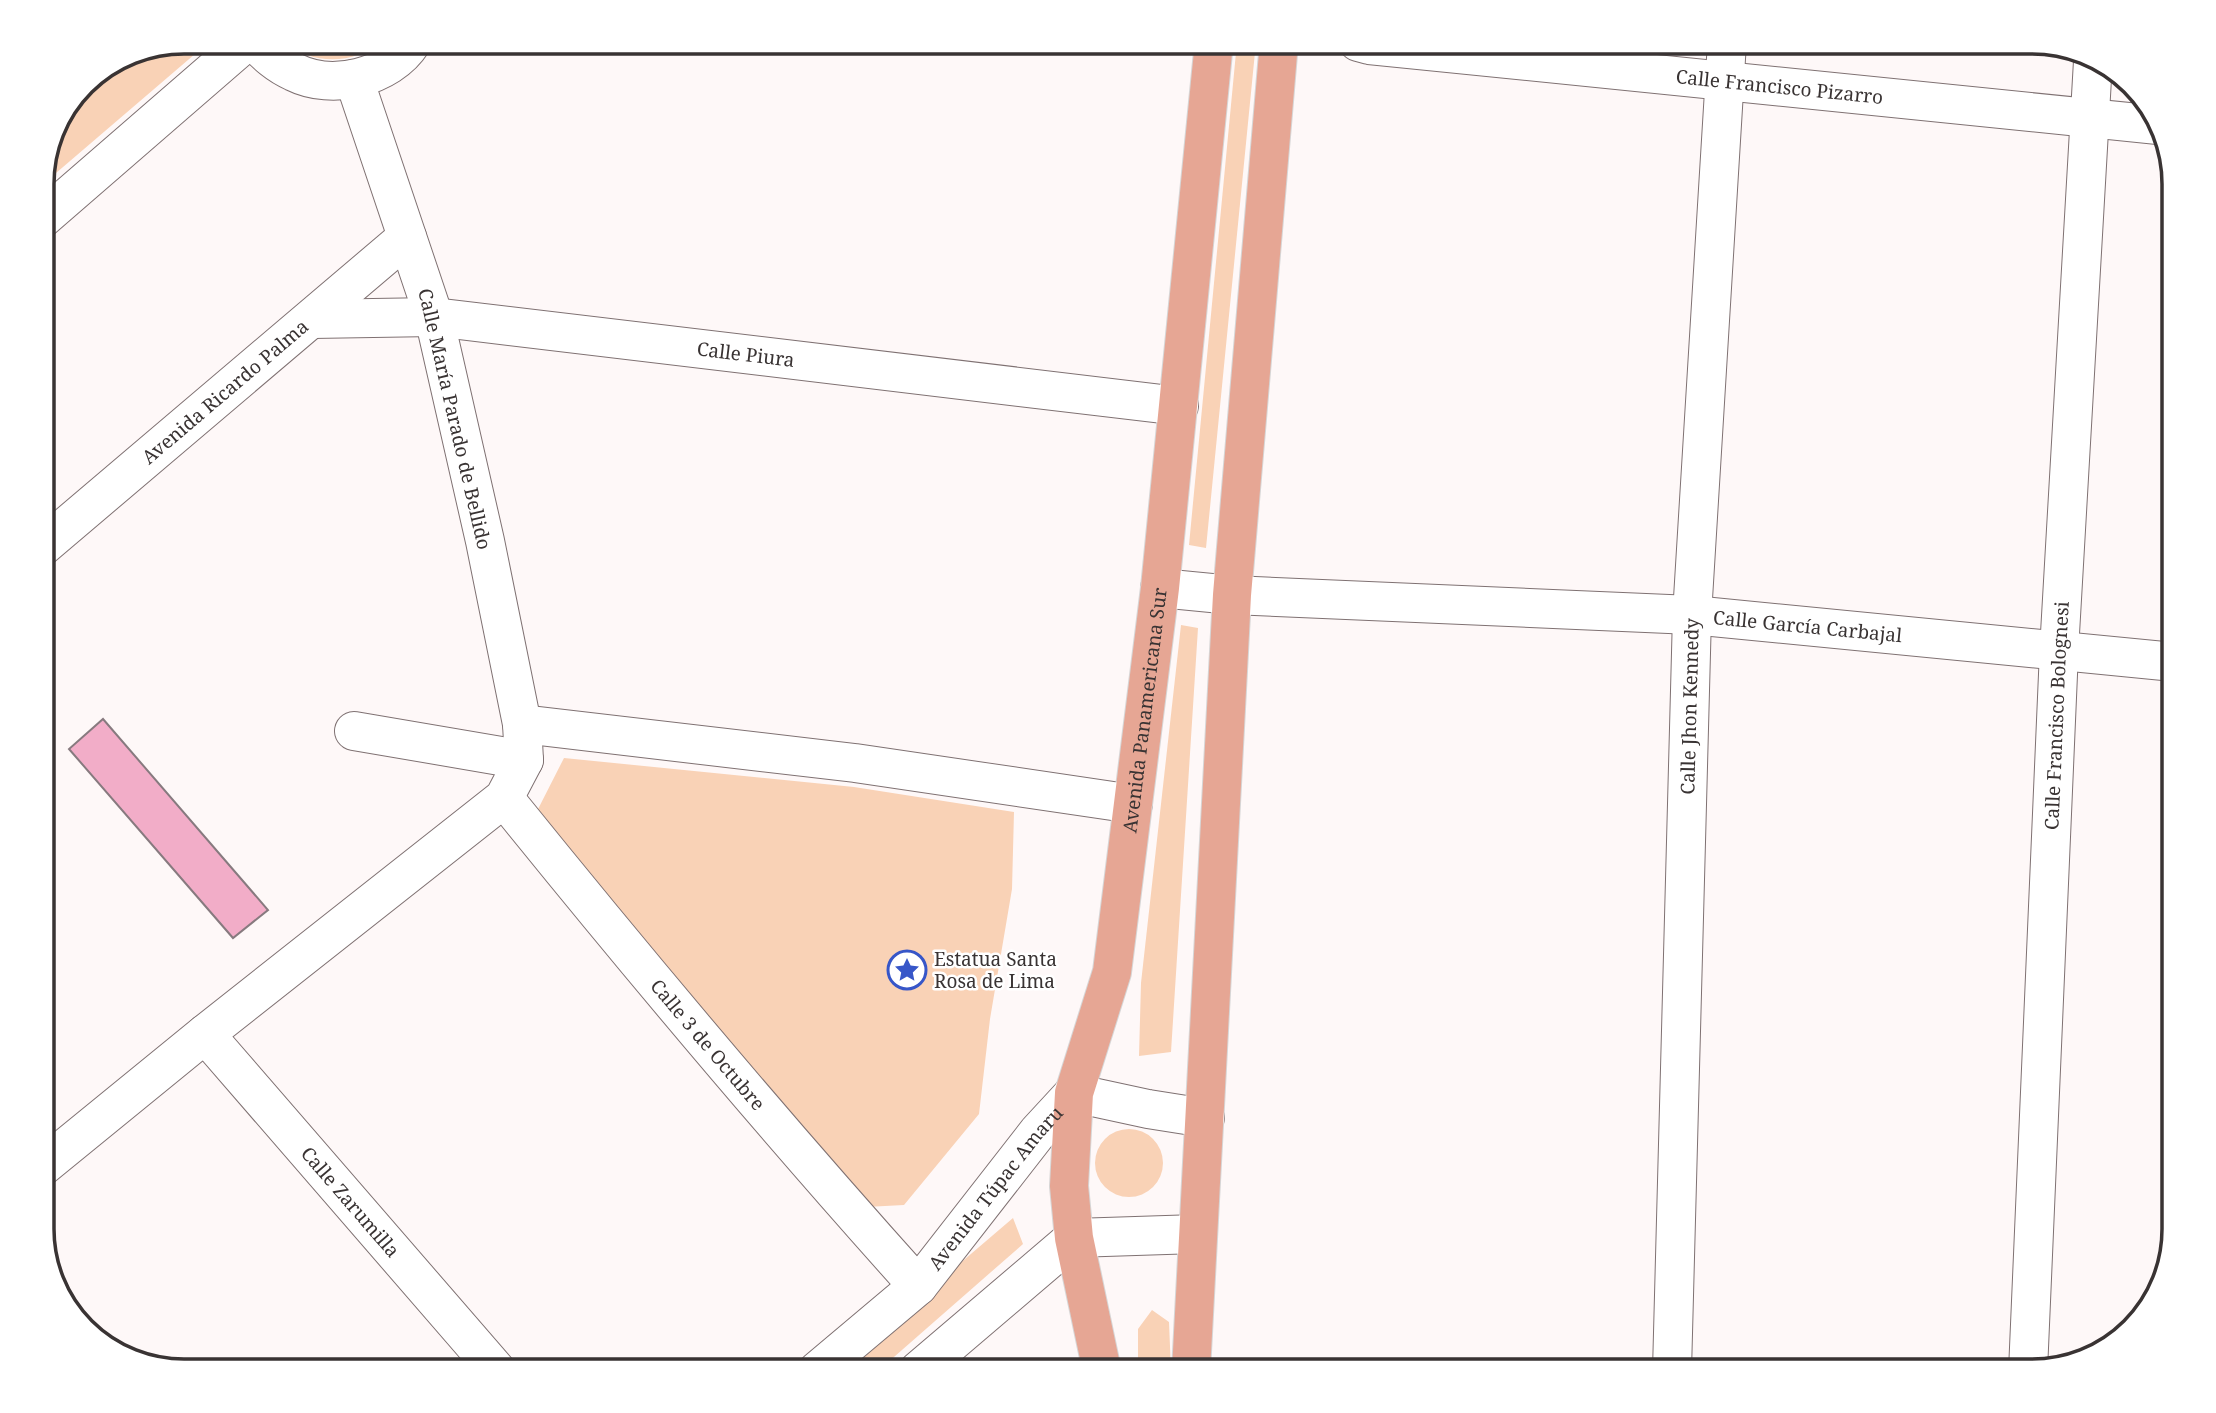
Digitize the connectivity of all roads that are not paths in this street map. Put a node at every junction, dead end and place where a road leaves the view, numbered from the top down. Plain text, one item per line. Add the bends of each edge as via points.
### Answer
1 (1213, 54) edge
2 (1278, 54) edge
3 (1474, 54) edge
4 (1726, 54) edge
5 (231, 55) edge
6 (266, 55) edge
7 (401, 55) edge
8 (2093, 70) edge
9 (354, 79) junction
10 (1725, 81) junction
11 (2090, 119) junction
12 (2146, 124) edge
13 (55, 208) edge
14 (407, 237) junction
15 (434, 317) junction
16 (312, 319) junction
17 (1179, 405) junction
18 (55, 536) edge
19 (1160, 589) junction
20 (1232, 595) junction
21 (1692, 615) junction
22 (2059, 650) junction
23 (2162, 661) edge
24 (354, 731) dead end
25 (523, 742) junction
26 (504, 798) junction
27 (1133, 804) junction
28 (205, 1034) junction
29 (1074, 1093) junction
30 (1205, 1118) junction
31 (55, 1156) edge
32 (1197, 1234) junction
33 (1074, 1237) junction
34 (918, 1286) junction
35 (487, 1359) edge
36 (831, 1359) edge
37 (932, 1359) edge
38 (1099, 1359) edge
39 (1192, 1359) edge
40 (1672, 1359) edge
41 (2029, 1359) edge

1 - 17 main road, Avenida Panamericana Sur
2 - 20 main road
3 - 10 street, Calle Francisco Pizarro
4 - 10 street, Calle Jhon Kennedy
5 - 13 street
6 - 9 street via 296,74 325,81
7 - 9 street via 383,69
8 - 11 street, Calle Francisco Bolognesi
9 - 14 street, Calle María Parado de Bellido
10 - 11 street, Calle Francisco Pizarro
10 - 21 street, Calle Jhon Kennedy
11 - 12 street, Calle Francisco Pizarro
11 - 22 street, Calle Francisco Bolognesi
14 - 15 street, Calle María Parado de Bellido
14 - 16 street, Avenida Ricardo Palma
15 - 16 street, Calle Piura
15 - 17 street, Calle Piura
15 - 25 street, Calle María Parado de Bellido via 485,541
16 - 18 street, Avenida Ricardo Palma
17 - 19 main road, Avenida Panamericana Sur
19 - 20 street, Calle García Carbajal
19 - 27 main road, Avenida Panamericana Sur
20 - 21 street, Calle García Carbajal
20 - 30 main road
21 - 22 street, Calle García Carbajal
21 - 40 street, Calle Jhon Kennedy
22 - 23 street, Calle García Carbajal
22 - 41 street, Calle Francisco Bolognesi
24 - 25 street
25 - 26 street
25 - 27 street via 855,764
26 - 28 street
26 - 34 street, Calle 3 de Octubre via 734,1077
27 - 29 main road, Avenida Panamericana Sur via 1112,972
28 - 31 street
28 - 35 street, Calle Zarumilla
29 - 30 street, Avenida Túpac Amaru
29 - 33 main road, Avenida Panamericana Sur via 1069,1186
29 - 34 street, Avenida Túpac Amaru
30 - 32 main road
32 - 33 street
32 - 39 main road
33 - 37 street
33 - 38 main road, Avenida Panamericana Sur
34 - 36 street, Avenida Túpac Amaru

